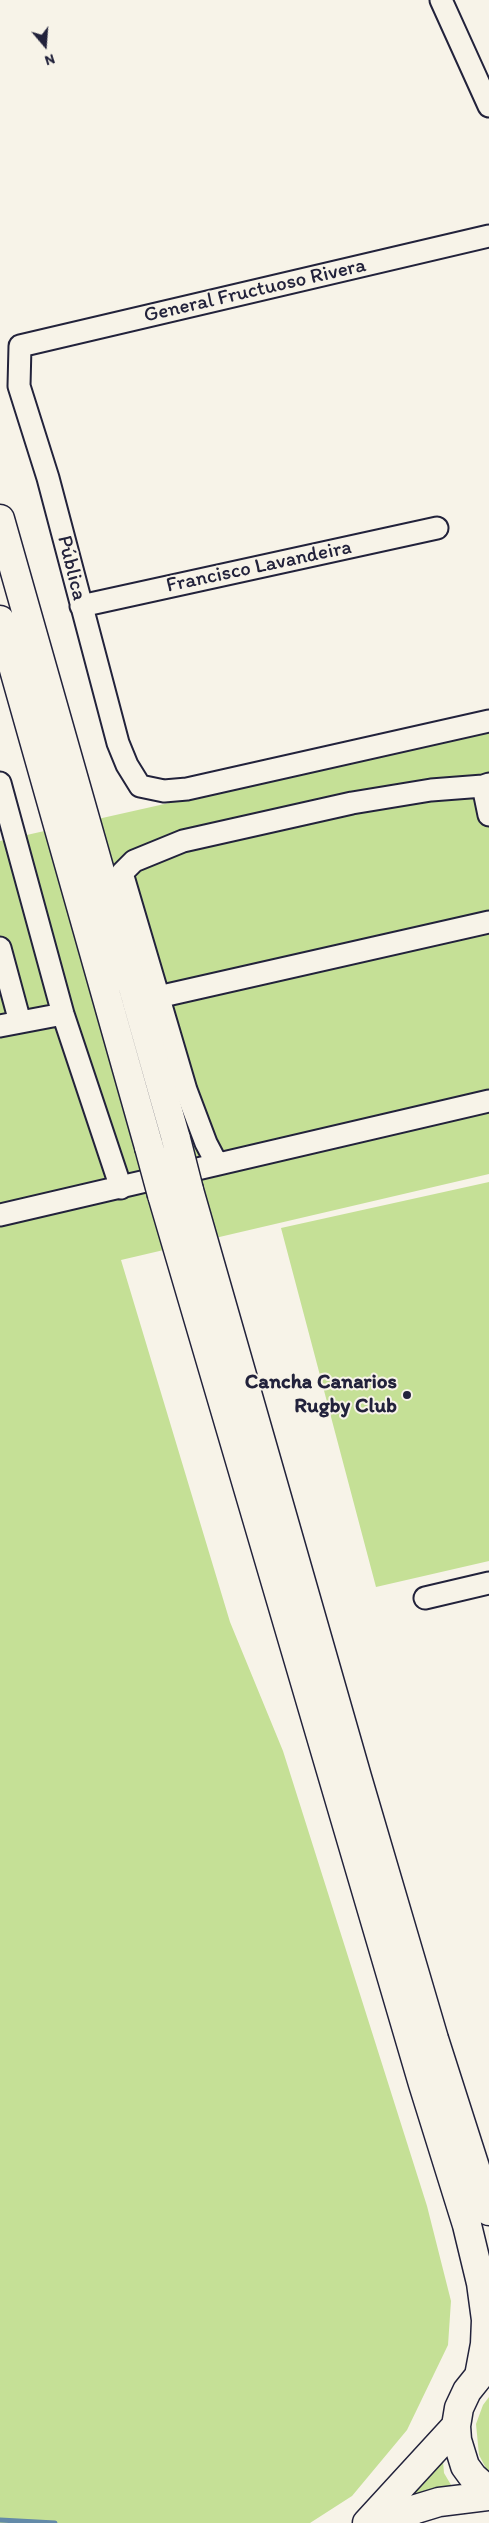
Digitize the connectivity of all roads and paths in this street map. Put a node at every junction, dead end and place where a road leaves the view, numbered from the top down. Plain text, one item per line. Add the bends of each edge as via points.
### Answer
1 (441, 0) edge
2 (489, 106) edge
3 (489, 236) edge
4 (20, 346) joint
5 (0, 519) edge
6 (437, 528) dead end
7 (81, 606) junction
8 (0, 620) edge
9 (489, 721) edge
10 (0, 783) edge
11 (486, 785) edge
12 (489, 815) edge
13 (489, 922) edge
14 (0, 948) edge
15 (158, 997) junction
16 (63, 1014) junction
17 (10, 1024) edge
18 (489, 1101) edge
19 (217, 1164) junction
20 (121, 1188) junction
21 (0, 1215) edge
22 (489, 1583) edge
23 (425, 1598) dead end
24 (489, 2212) edge
25 (484, 2372) edge
26 (456, 2426) junction
27 (489, 2492) edge
28 (489, 2496) edge
29 (368, 2523) edge
30 (387, 2523) edge

1 - 2 street
3 - 4 street, General Fructuoso Rivera
4 - 7 street, Pública via 18,386 48,478
5 - 24 highway, bridge via 357,1777
6 - 7 street, Francisco Lavandeira
7 - 9 street, Pública via 118,743 140,786 164,791 187,789
8 - 25 highway, bridge via 162,1195 467,2225 486,2320
10 - 16 street
11 - 12 street
11 - 15 street via 352,803 183,841 134,861 122,873
13 - 15 street
14 - 17 street
15 - 19 street via 186,1090
16 - 17 street
16 - 20 street
18 - 19 street
19 - 20 street
20 - 21 street
22 - 23 street
25 - 26 highway via 467,2391 459,2408
26 - 27 highway via 465,2466
26 - 29 highway
28 - 30 highway via 439,2502

